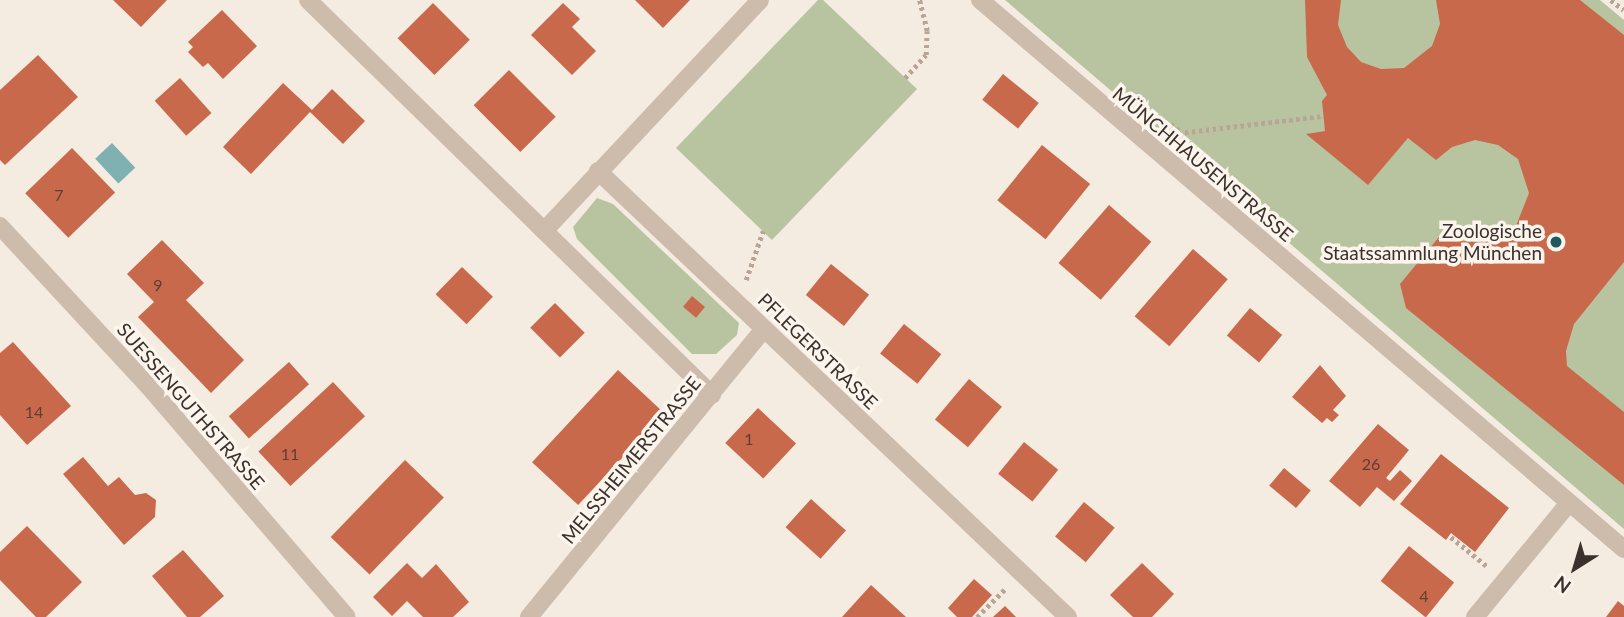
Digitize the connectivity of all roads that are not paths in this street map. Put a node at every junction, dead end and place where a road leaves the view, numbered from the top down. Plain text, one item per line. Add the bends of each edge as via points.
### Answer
1 (308, 0) edge
2 (760, 0) edge
3 (980, 0) edge
4 (598, 171) junction
5 (0, 226) edge
6 (544, 231) junction
7 (764, 329) junction
8 (712, 395) junction
9 (1569, 503) junction
10 (1624, 549) edge
11 (347, 617) edge
12 (529, 617) edge
13 (1068, 617) edge
14 (1475, 617) edge

1 - 6 street
2 - 4 street
3 - 9 street, MÜNCHHAUSENSTRASSE
4 - 6 street
4 - 7 street, PFLEGERSTRASSE
5 - 11 street, SUESSENGUTHSTRASSE via 149,387
6 - 8 street
7 - 8 street, MELSSHEIMERSTRASSE
7 - 13 street, PFLEGERSTRASSE
8 - 12 street, MELSSHEIMERSTRASSE
9 - 10 street, MÜNCHHAUSENSTRASSE
9 - 14 street

